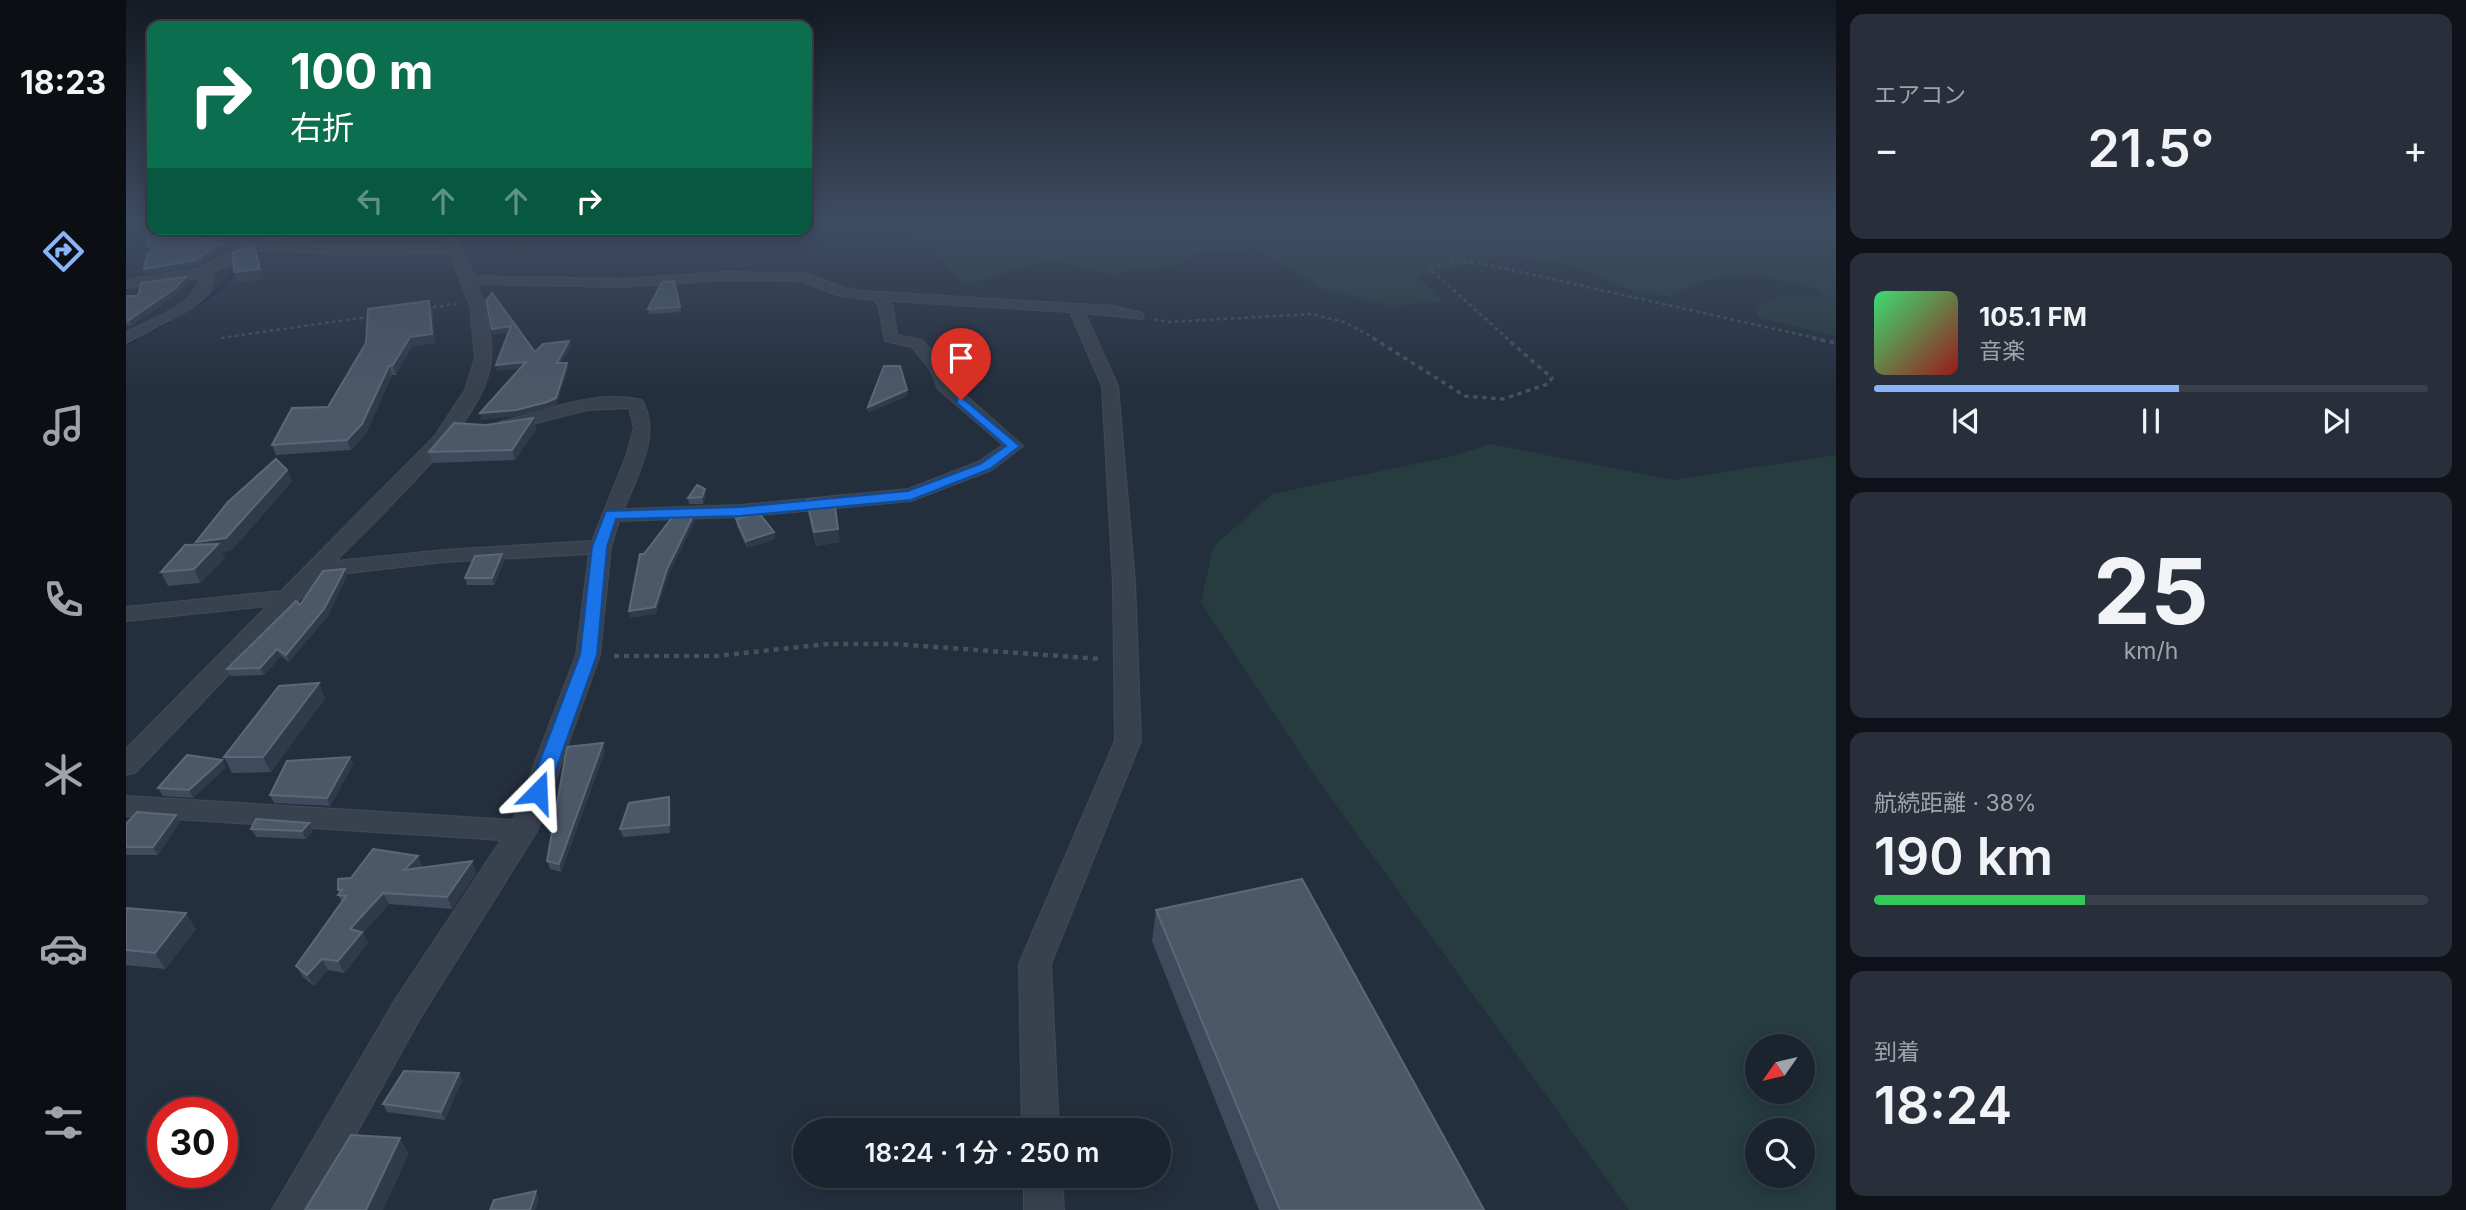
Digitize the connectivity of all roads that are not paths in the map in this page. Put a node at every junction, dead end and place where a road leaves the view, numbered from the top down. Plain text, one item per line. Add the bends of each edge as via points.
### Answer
1 (167, 277) edge
2 (207, 277) edge
3 (704, 277) edge
4 (805, 277) edge
5 (470, 280) joint
6 (126, 284) edge
7 (878, 296) junction
8 (1076, 309) junction
9 (1138, 316) road end
10 (126, 338) edge
11 (451, 425) junction
12 (611, 514) junction
13 (600, 547) junction
14 (316, 570) junction
15 (290, 597) junction
16 (126, 614) edge
17 (126, 765) edge
18 (126, 806) edge
19 (523, 831) junction
20 (1041, 1118) edge
21 (1043, 1188) edge
22 (292, 1210) edge
23 (1044, 1210) edge

1 - 6 street
2 - 10 street via 204,291 187,304
3 - 5 street via 623,283
4 - 7 street via 842,292
5 - 11 street via 483,329 480,378
7 - 8 street
7 - 12 street via 886,307 890,338 917,343 938,368 944,385 1014,446 985,466 911,495 741,511
8 - 9 street
8 - 20 street via 1110,386 1123,556 1128,741 1035,964
11 - 12 street via 482,429 525,423 578,406 620,400 636,404 643,428
11 - 14 street
12 - 13 street
13 - 14 street via 444,556
13 - 19 street via 588,655
14 - 15 street
15 - 16 street
15 - 17 street
18 - 19 street
19 - 22 street via 407,1010
21 - 23 street

